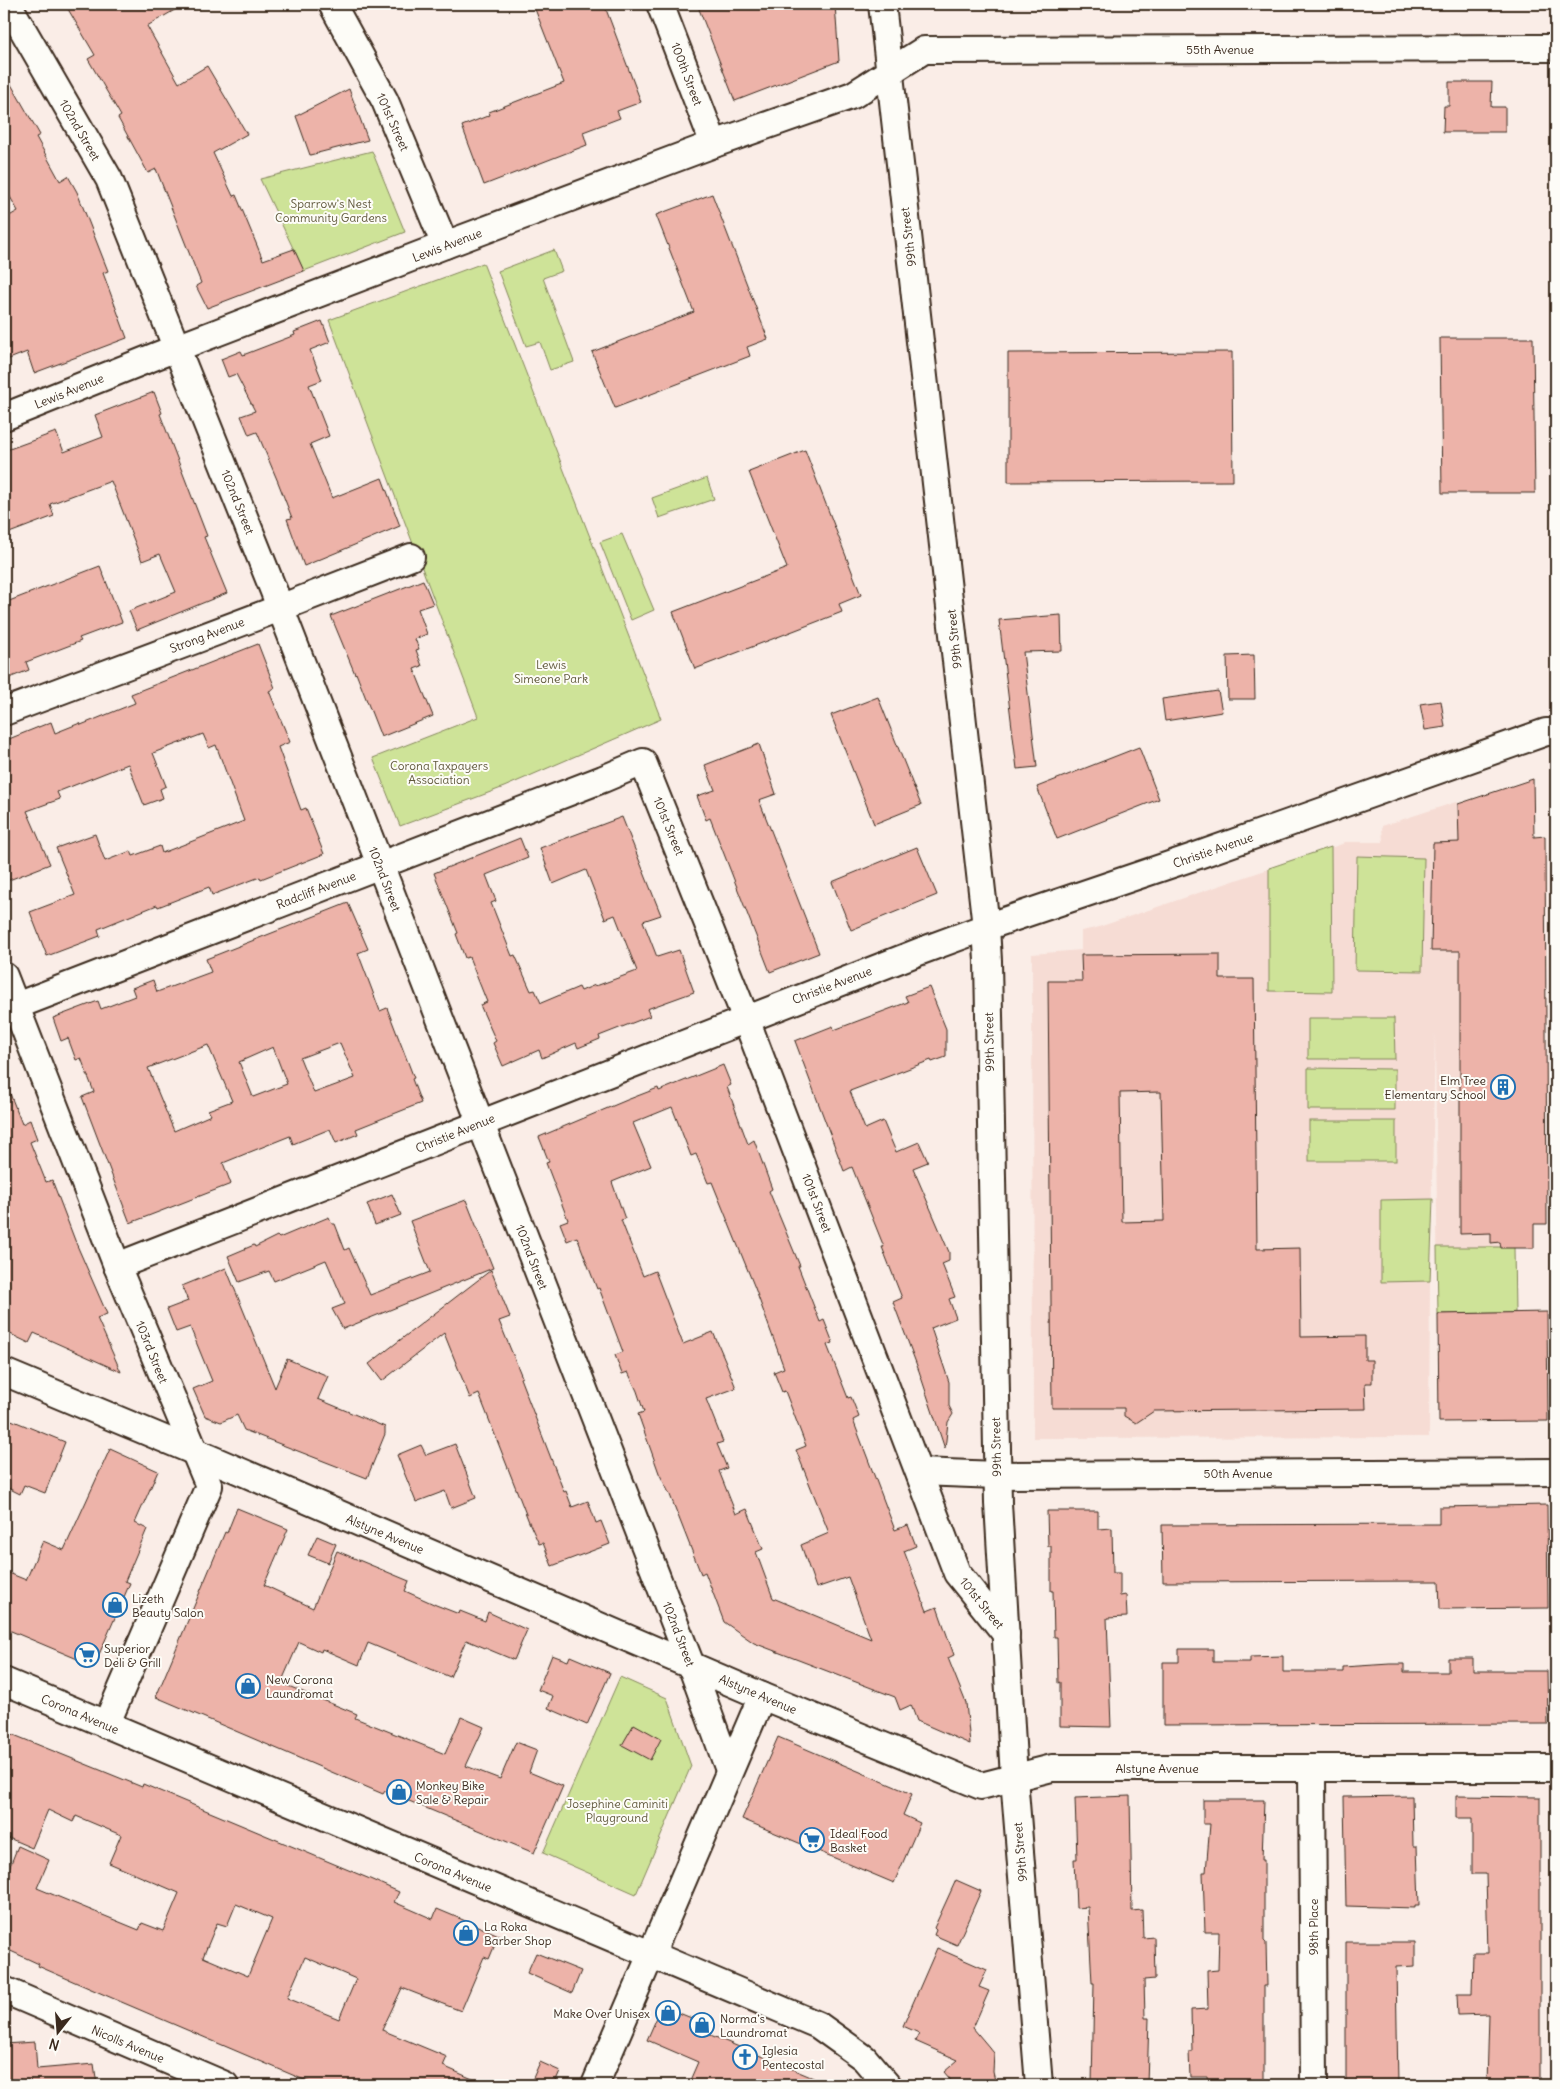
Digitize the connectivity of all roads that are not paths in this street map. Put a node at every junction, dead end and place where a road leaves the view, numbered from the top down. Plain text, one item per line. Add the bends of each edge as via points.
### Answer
1 (332, 4) edge
2 (660, 4) edge
3 (882, 4) edge
4 (10, 20) edge
5 (1556, 48) edge
6 (889, 72) junction
7 (714, 144) junction
8 (445, 245) junction
9 (176, 348) junction
10 (4, 417) edge
11 (410, 557) dead end
12 (280, 608) junction
13 (4, 712) edge
14 (1556, 732) edge
15 (643, 762) joint
16 (380, 866) junction
17 (986, 927) junction
18 (4, 976) edge
19 (16, 1006) junction
20 (746, 1018) junction
21 (480, 1123) junction
22 (117, 1266) junction
23 (4, 1372) edge
24 (193, 1451) junction
25 (920, 1472) junction
26 (1556, 1472) edge
27 (997, 1475) junction
28 (1006, 1634) junction
29 (691, 1665) junction
30 (4, 1681) edge
31 (762, 1696) junction
32 (106, 1725) junction
33 (1556, 1768) edge
34 (1312, 1769) junction
35 (729, 1770) junction
36 (1014, 1778) junction
37 (649, 1955) junction
38 (4, 1990) edge
39 (225, 2085) edge
40 (595, 2085) edge
41 (888, 2085) edge
42 (1039, 2085) edge
43 (1314, 2085) edge

1 - 8 street, 101st Street via 385,100
2 - 7 street, 100th Street
3 - 6 street, 99th Street
4 - 9 street, 102nd Street via 109,179
5 - 6 street, 55th Avenue via 924,50
6 - 7 street, Lewis Avenue via 853,95
6 - 17 street, 99th Street
7 - 8 street, Lewis Avenue
8 - 9 street, Lewis Avenue
9 - 10 street, Lewis Avenue
9 - 12 street, 102nd Street
11 - 12 street, Strong Avenue
12 - 13 street, Strong Avenue
12 - 16 street, 102nd Street
14 - 17 street, Christie Avenue via 1546,732
15 - 16 street, Radcliff Avenue
15 - 20 street, 101st Street
16 - 19 street, Radcliff Avenue
16 - 21 street, 102nd Street
17 - 20 street, Christie Avenue
17 - 27 street, 99th Street
18 - 19 street, 103rd Street
19 - 22 street, 103rd Street
20 - 21 street, Christie Avenue
20 - 25 street, 101st Street
21 - 22 street, Christie Avenue
21 - 29 street, 102nd Street
22 - 24 street, 103rd Street
23 - 24 street, Alstyne Avenue
24 - 29 street, Alstyne Avenue
24 - 32 street, 103rd Street via 209,1486
25 - 27 street, 50th Avenue
25 - 28 street, 101st Street via 957,1573
26 - 27 street, 50th Avenue
27 - 28 street, 99th Street
28 - 36 street, 99th Street
29 - 31 street, Alstyne Avenue
29 - 35 street, 102nd Street
30 - 32 street, Corona Avenue
31 - 35 street
31 - 36 street, Alstyne Avenue via 981,1786
32 - 37 street, Corona Avenue
33 - 34 street, Alstyne Avenue
34 - 36 street, Alstyne Avenue via 1052,1768
34 - 43 street, 98th Place
35 - 37 street
36 - 42 street, 99th Street
37 - 40 street
37 - 41 street, Corona Avenue via 822,2027 864,2058
38 - 39 street, Nicolls Avenue

